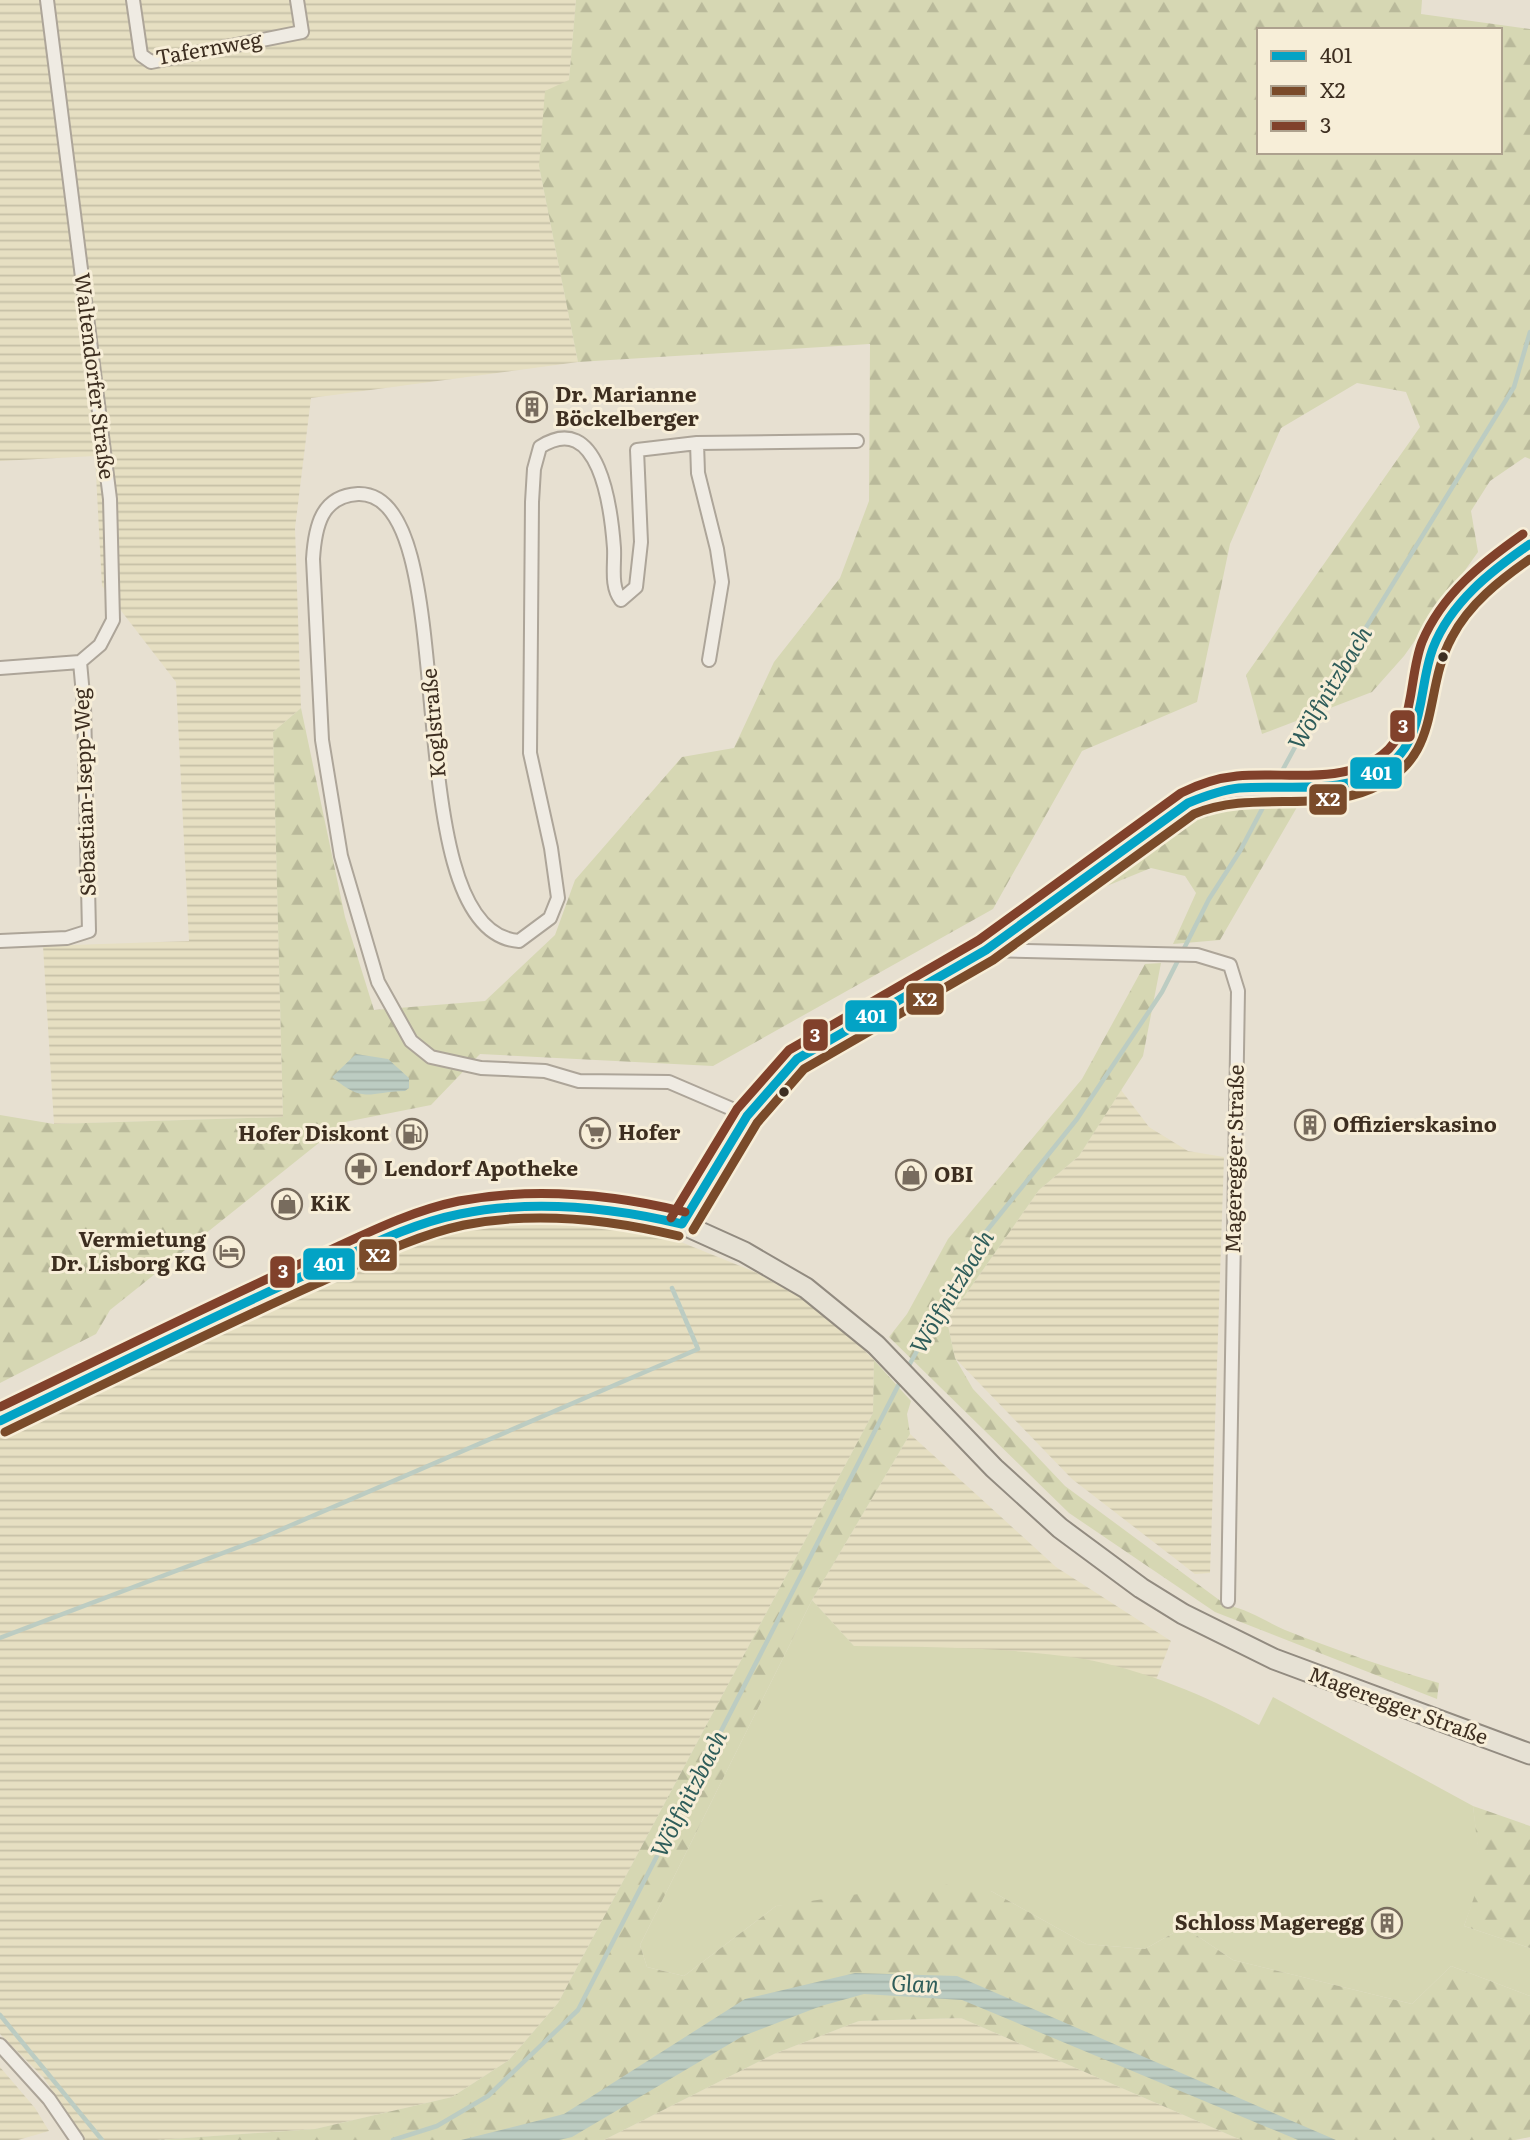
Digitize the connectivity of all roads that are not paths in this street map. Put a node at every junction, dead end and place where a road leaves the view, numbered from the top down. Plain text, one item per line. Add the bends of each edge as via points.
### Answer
1 (47, 0) edge
2 (134, 0) edge
3 (297, 0) edge
4 (857, 441) dead end
5 (697, 443) junction
6 (1530, 544) edge
7 (709, 660) dead end
8 (80, 662) junction
9 (0, 668) edge
10 (0, 941) edge
11 (986, 950) junction
12 (746, 1115) junction
13 (682, 1224) junction
14 (0, 1421) edge
15 (1228, 1601) dead end
16 (1530, 1754) edge
17 (0, 2045) edge
18 (77, 2140) edge

1 - 8 street, Waltendorfer Straße via 110,499 113,620 100,645
2 - 3 street, Tafernweg via 141,55 150,62 302,32
4 - 5 street, Koglstraße
5 - 7 street via 698,473 722,582
5 - 12 street, Koglstraße via 637,450 641,542 636,587 621,600 615,592 608,499 593,458 584,444 569,437 556,436 540,447 532,502 530,753 558,898 550,918 535,931 519,941 502,939 483,924 470,903 451,852 442,807 428,661 408,546 396,515 382,499 366,494 335,500 323,510 315,529 322,740 341,856 378,982 411,1041 431,1057 481,1068 545,1072 579,1081 669,1082
6 - 11 street via 1480,583 1445,623 1432,650 1411,741 1392,763 1370,779 1344,785 1222,789 1188,803
8 - 9 street
8 - 10 street, Sebastian-Isepp-Weg via 89,931 67,938
11 - 12 street via 797,1059
11 - 15 street, Mageregger Straße via 1197,955 1230,965 1238,991
12 - 13 street
13 - 14 main road, Mageregger Straße via 601,1208 481,1210 443,1218 279,1287
13 - 16 main road, Mageregger Straße via 752,1256 817,1297 876,1345 994,1468 1060,1528 1141,1588 1284,1663
17 - 18 street via 49,2099

